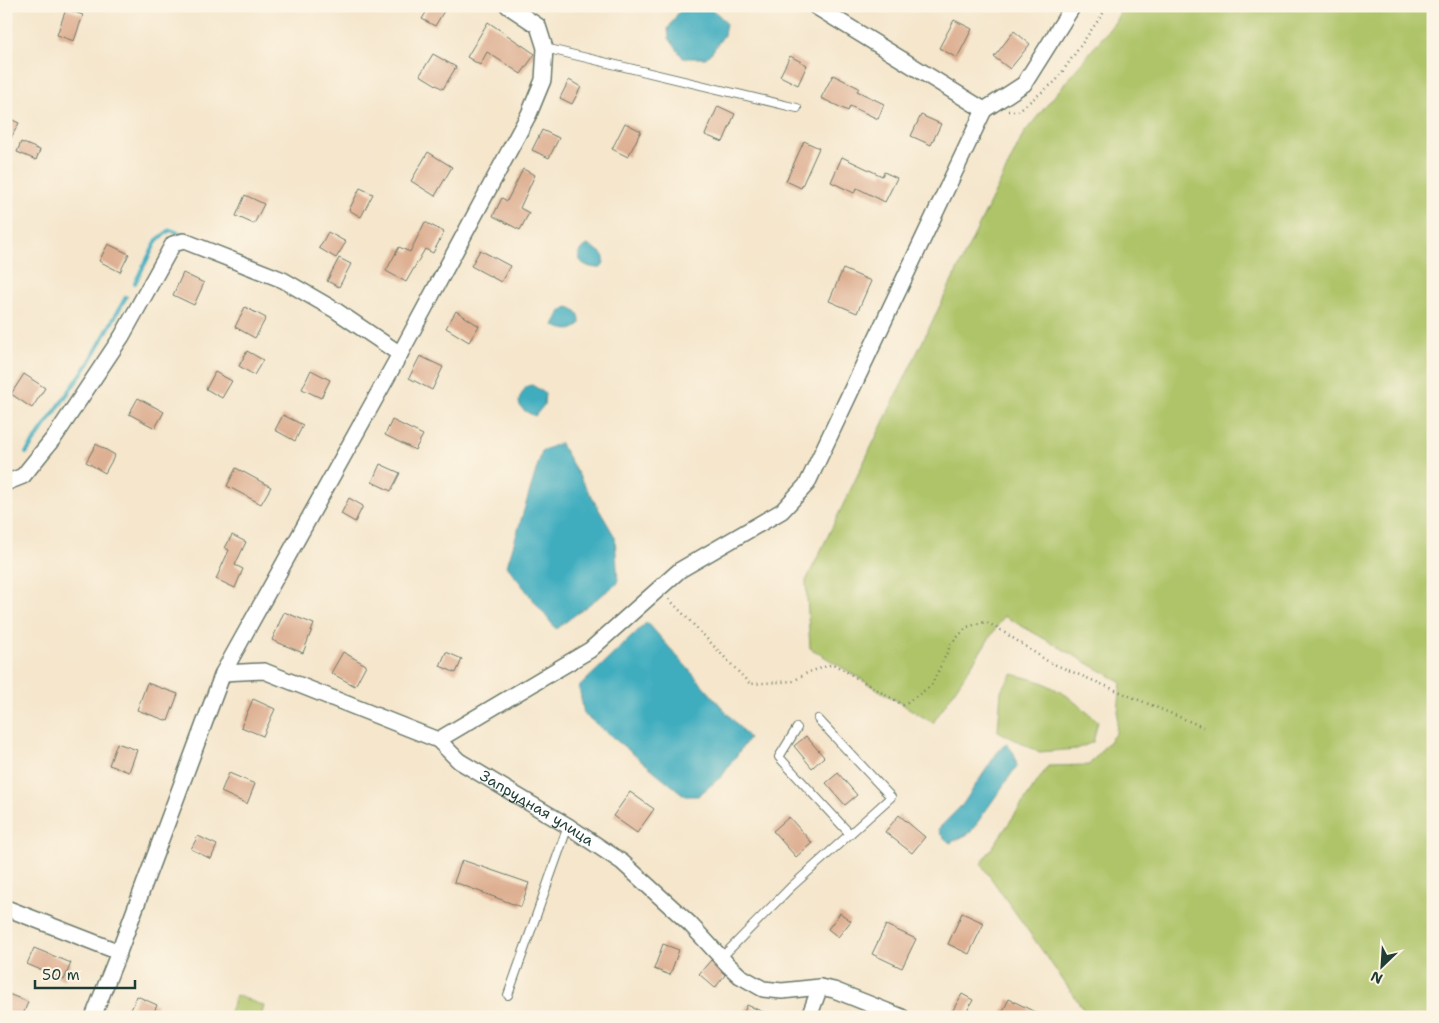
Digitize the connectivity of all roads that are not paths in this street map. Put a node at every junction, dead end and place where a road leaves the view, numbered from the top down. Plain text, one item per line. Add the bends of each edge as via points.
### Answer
1 (508, 6) edge
2 (815, 6) edge
3 (1072, 6) edge
4 (545, 48) junction
5 (797, 108) dead end
6 (984, 110) junction
7 (400, 354) junction
8 (6, 481) edge
9 (223, 674) junction
10 (818, 719) dead end
11 (797, 728) dead end
12 (438, 740) junction
13 (568, 826) junction
14 (850, 834) junction
15 (6, 908) edge
16 (119, 952) junction
17 (721, 958) junction
18 (820, 987) junction
19 (508, 995) dead end
20 (93, 1017) edge
21 (809, 1017) edge
22 (902, 1017) edge

1 - 4 street via 538,26
2 - 6 street
3 - 6 street via 1024,84
4 - 5 lane
4 - 7 street via 543,80 529,114
6 - 12 street via 807,484 782,511 680,570 590,650
7 - 8 street via 336,310 282,280 184,241 173,244 122,336 56,435 22,476
7 - 9 street
9 - 12 street, Запрудная улица via 264,671
9 - 16 street
10 - 14 lane via 891,797
11 - 14 lane via 779,757
12 - 13 street, Запрудная улица via 459,761
13 - 17 street, Запрудная улица via 622,862 690,924
13 - 19 lane
14 - 17 lane via 791,887
15 - 16 street
16 - 20 street
17 - 18 street, Запрудная улица via 740,976 763,989 782,991
18 - 21 street
18 - 22 street

